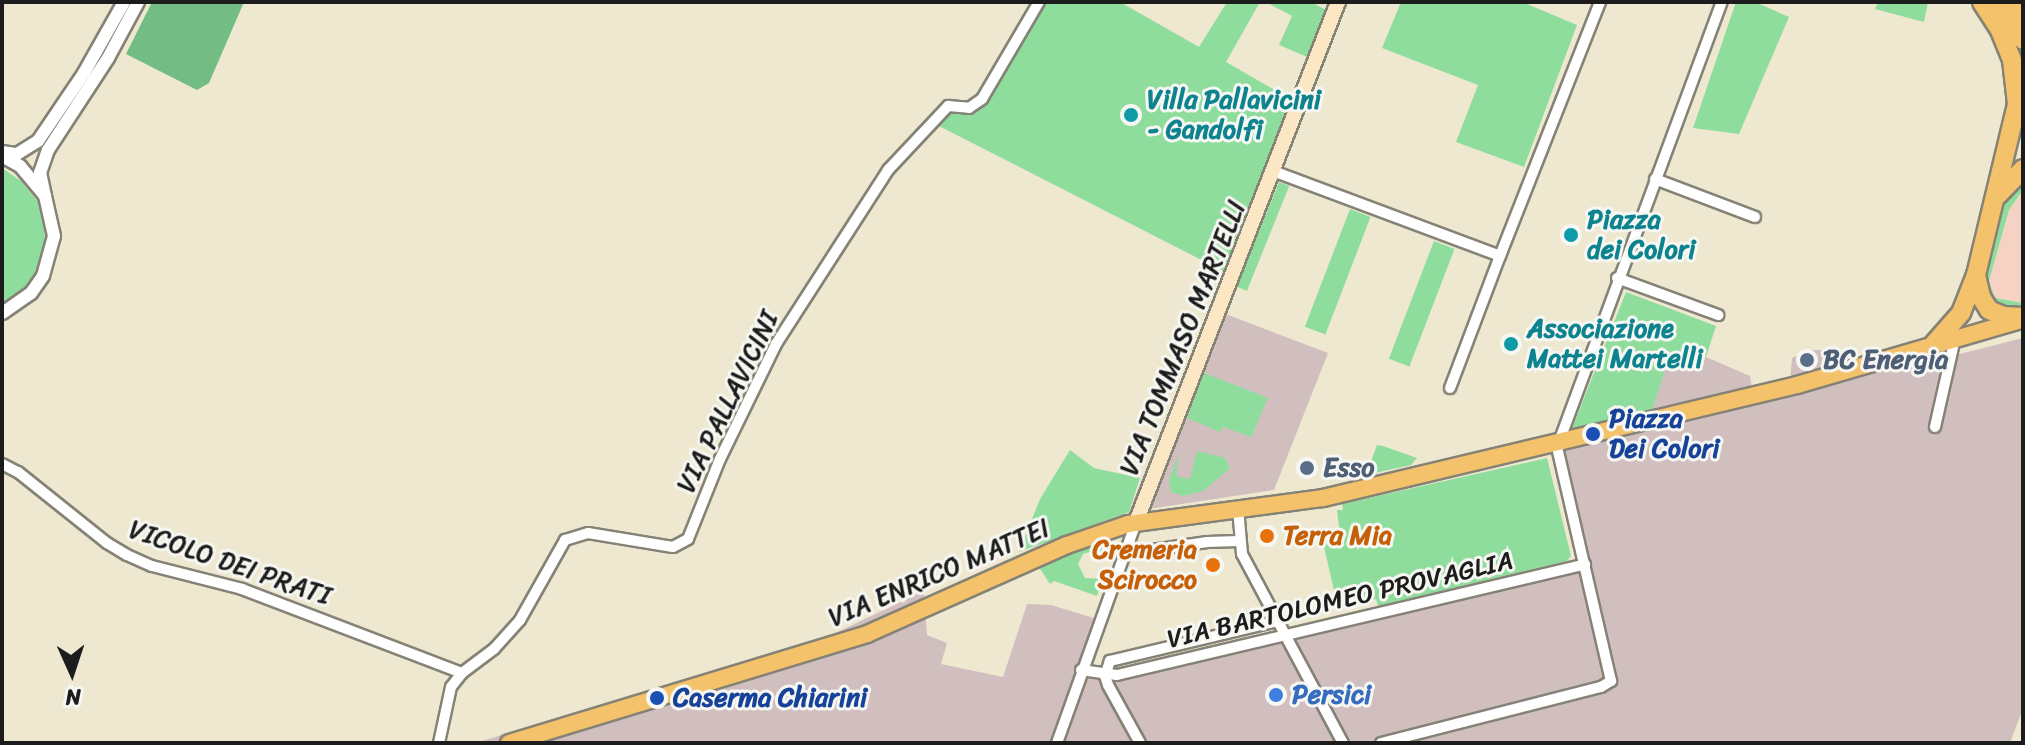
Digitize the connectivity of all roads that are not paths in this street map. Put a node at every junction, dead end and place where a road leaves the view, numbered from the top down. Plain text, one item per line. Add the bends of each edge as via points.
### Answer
1 (124, 2) edge
2 (138, 2) edge
3 (1039, 2) edge
4 (1338, 2) edge
5 (1600, 2) edge
6 (1722, 2) edge
7 (1982, 2) edge
8 (1992, 2) edge
9 (2010, 2) edge
10 (2023, 18) edge
11 (2023, 40) edge
12 (2, 154) edge
13 (2023, 169) edge
14 (1273, 171) junction
15 (1655, 179) junction
16 (45, 196) junction
17 (1997, 197) junction
18 (1755, 217) dead end
19 (1500, 256) junction
20 (1976, 275) junction
21 (1617, 278) junction
22 (2, 313) edge
23 (1718, 315) dead end
24 (2023, 318) edge
25 (2023, 329) edge
26 (1933, 345) junction
27 (1953, 347) junction
28 (1841, 373) junction
29 (1450, 388) dead end
30 (1935, 427) dead end
31 (1558, 443) junction
32 (2, 464) edge
33 (1238, 508) junction
34 (1136, 522) junction
35 (1239, 541) junction
36 (1126, 550) junction
37 (1585, 564) junction
38 (1278, 621) junction
39 (1285, 635) junction
40 (1081, 670) junction
41 (462, 673) junction
42 (1105, 676) junction
43 (439, 743) edge
44 (509, 743) edge
45 (1057, 743) edge
46 (1140, 743) edge
47 (1343, 743) edge
48 (1381, 743) edge

1 - 12 street via 38,141 17,154
2 - 16 street via 48,150 40,173
3 - 41 street, VIA PALLAVICINI via 982,99 969,108 948,106 888,170 776,344 688,539 673,547 588,533 565,540 520,620
4 - 14 main road, VIA TOMMASO MARTELLI
5 - 19 street
6 - 15 street
7 - 17 highway via 2008,47 2017,85
8 - 11 highway
9 - 10 highway
12 - 16 street
13 - 17 highway
14 - 19 street
14 - 34 main road, VIA TOMMASO MARTELLI
15 - 18 street
15 - 21 street
16 - 22 street via 52,215 51,257 31,293
17 - 20 highway
19 - 29 street
20 - 24 highway via 1989,310
20 - 26 highway via 1961,313
21 - 23 street
21 - 31 street
24 - 26 main road, VIA ENRICO MATTEI
25 - 27 main road, VIA ENRICO MATTEI
26 - 28 main road, VIA ENRICO MATTEI
27 - 28 main road, VIA ENRICO MATTEI
27 - 30 street
28 - 31 main road, VIA ENRICO MATTEI
31 - 33 main road, VIA ENRICO MATTEI via 1316,499
31 - 37 street
32 - 41 street, VICOLO DEI PRATI via 127,555 242,589
33 - 34 main road, VIA ENRICO MATTEI
33 - 35 street
34 - 36 street
34 - 44 main road, VIA ENRICO MATTEI via 1067,545 867,634
35 - 36 street
35 - 38 street
36 - 40 street
37 - 39 street, VIA BARTOLOMEO PROVAGLIA
37 - 48 street via 1611,681
38 - 39 street
38 - 42 street, VIA BARTOLOMEO PROVAGLIA via 1110,661
39 - 42 street, VIA BARTOLOMEO PROVAGLIA
39 - 47 street
40 - 42 street, VIA BARTOLOMEO PROVAGLIA
40 - 45 street
41 - 43 street, VIA PALLAVICINI via 445,703
42 - 46 street

